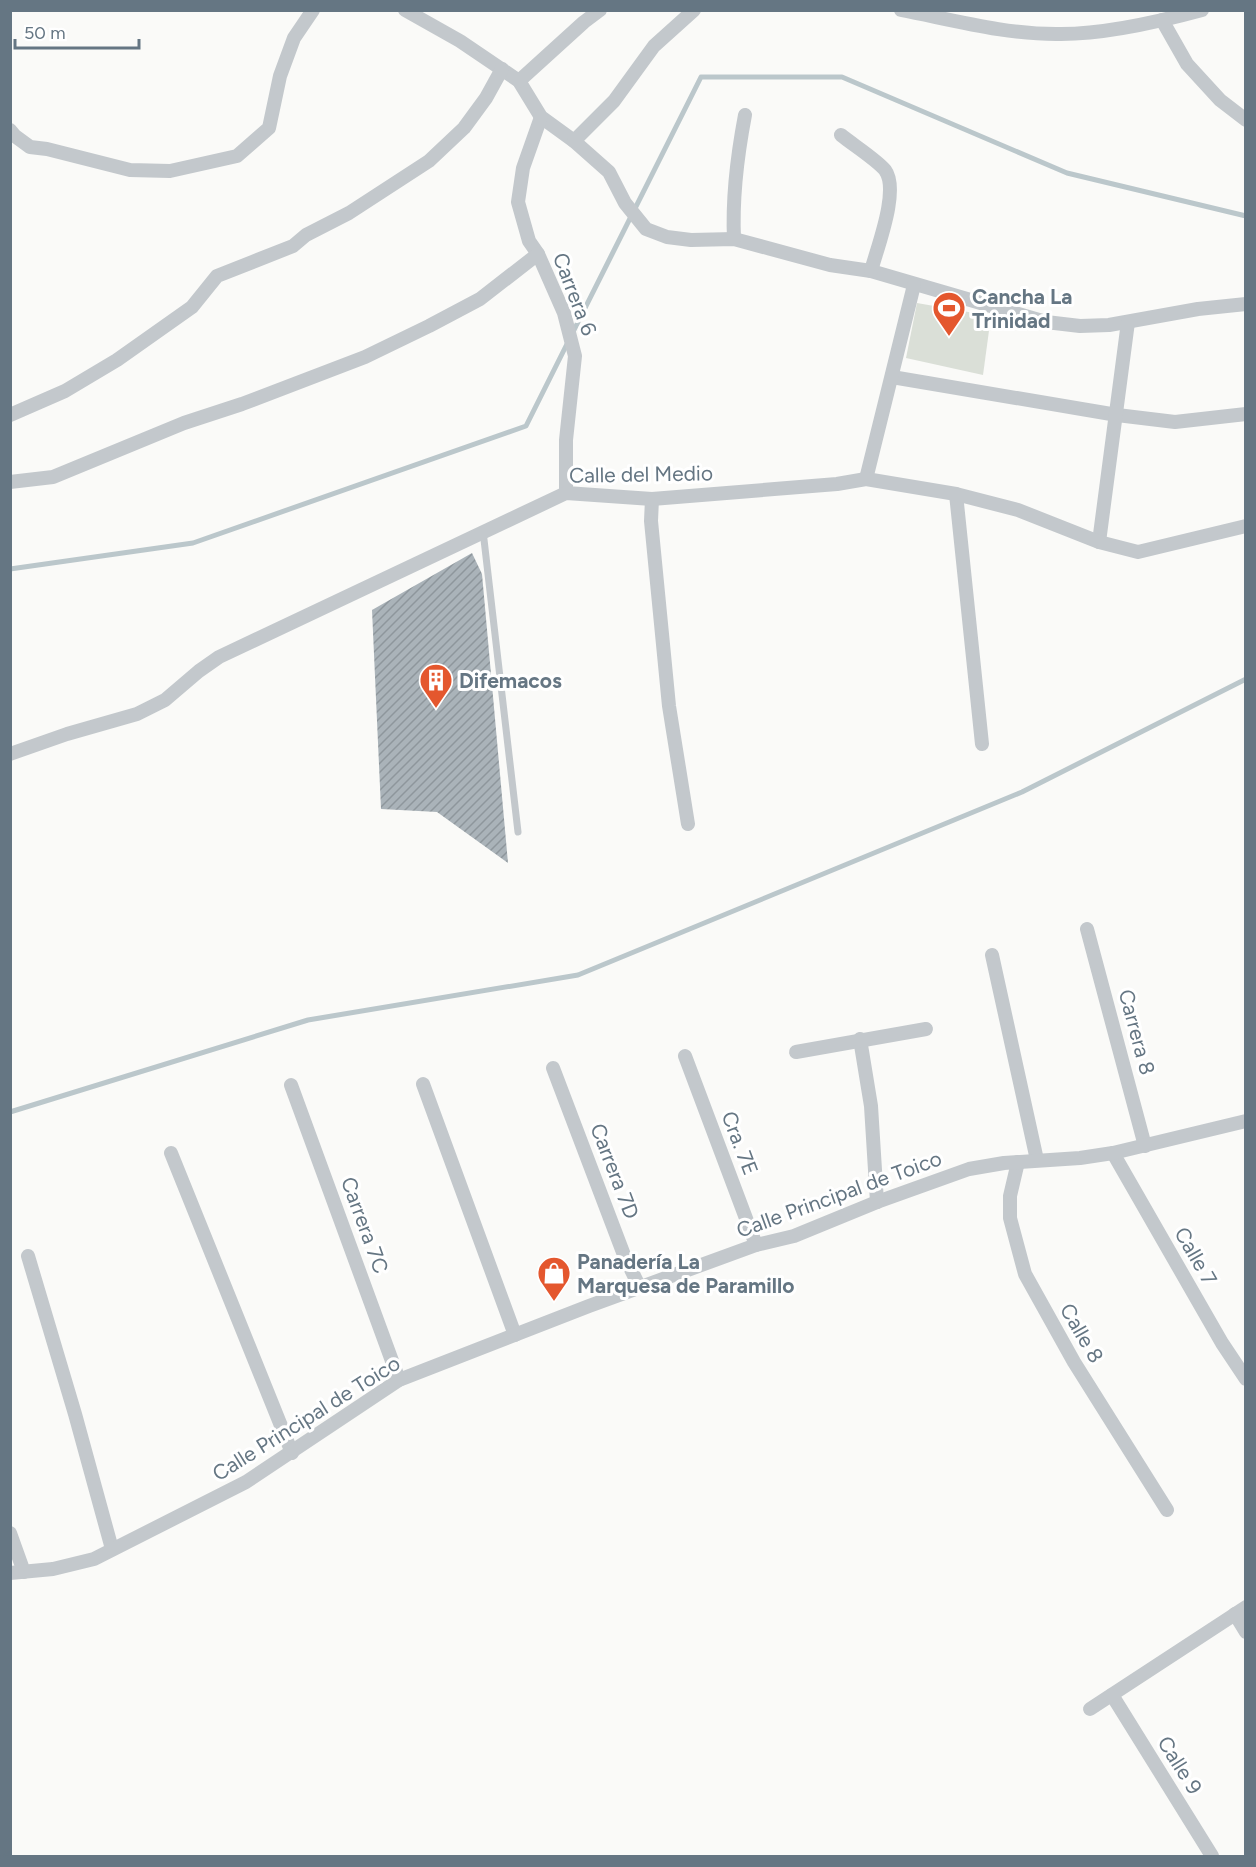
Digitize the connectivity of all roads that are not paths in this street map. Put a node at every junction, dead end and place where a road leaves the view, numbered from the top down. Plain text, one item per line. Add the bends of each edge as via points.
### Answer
1 (313, 10) edge
2 (405, 10) edge
3 (600, 10) edge
4 (694, 10) edge
5 (901, 10) edge
6 (1202, 10) edge
7 (1162, 20) junction
8 (502, 69) junction
9 (519, 81) junction
10 (745, 115) dead end
11 (542, 117) junction
12 (1245, 120) edge
13 (10, 130) edge
14 (840, 135) dead end
15 (574, 141) junction
16 (734, 239) junction
17 (538, 254) junction
18 (871, 271) junction
19 (914, 285) junction
20 (1245, 304) edge
21 (1128, 322) junction
22 (892, 377) junction
23 (1245, 414) edge
24 (10, 415) edge
25 (1117, 415) junction
26 (866, 479) junction
27 (10, 482) edge
28 (566, 493) junction
29 (956, 494) junction
30 (652, 499) junction
31 (1245, 526) edge
32 (483, 531) junction
33 (1099, 542) junction
34 (981, 744) dead end
35 (10, 754) edge
36 (688, 824) dead end
37 (518, 832) dead end
38 (1087, 928) dead end
39 (992, 955) dead end
40 (926, 1029) dead end
41 (860, 1039) junction
42 (796, 1052) dead end
43 (685, 1056) dead end
44 (553, 1068) dead end
45 (423, 1084) dead end
46 (291, 1085) dead end
47 (1245, 1121) edge
48 (1145, 1146) junction
49 (1113, 1153) junction
50 (171, 1154) dead end
51 (1037, 1160) junction
52 (1018, 1162) junction
53 (876, 1202) junction
54 (756, 1245) junction
55 (28, 1256) dead end
56 (640, 1288) junction
57 (515, 1335) junction
58 (1245, 1379) edge
59 (399, 1380) junction
60 (292, 1453) junction
61 (1167, 1510) dead end
62 (10, 1533) edge
63 (112, 1549) junction
64 (17, 1572) edge
65 (1240, 1611) edge
66 (1245, 1632) edge
67 (1112, 1695) junction
68 (1090, 1709) dead end
69 (1212, 1857) edge

1 - 13 street via 294,38 280,76 269,128 237,156 170,171 130,170 30,147
2 - 8 street
3 - 9 street
4 - 15 street via 654,45 614,101
5 - 7 street via 1022,32 1062,34
6 - 7 street
7 - 12 street via 1187,64
8 - 9 street
8 - 24 street via 464,128 429,161 293,246 217,276 192,307 117,360 65,391
9 - 11 street
10 - 16 street via 732,204
11 - 15 street
11 - 17 street, Carrera 6 via 523,168 518,202 529,241
14 - 18 street via 885,169 890,181 890,197
15 - 16 street via 609,172 625,203 646,228 683,239
16 - 18 street via 830,265
17 - 27 street via 480,298 365,357 184,423 53,477
17 - 28 street, Carrera 6 via 564,313 575,356
18 - 19 street
19 - 21 street via 1046,322 1080,326
19 - 22 street
20 - 21 street
21 - 25 street
22 - 25 street
22 - 26 street
23 - 25 street via 1175,422
25 - 33 street
26 - 29 street, Calle del Medio
26 - 30 street, Calle del Medio
28 - 30 street, Calle del Medio
28 - 32 street, Calle del Medio
29 - 33 street, Calle del Medio via 1018,510
29 - 34 street
30 - 36 street via 669,706
31 - 33 street, Calle del Medio via 1138,552
32 - 35 street, Calle del Medio via 219,657 165,699 137,714
32 - 37 lane
38 - 48 street, Carrera 8
39 - 51 street
40 - 41 street
41 - 42 street
41 - 53 street via 871,1106
43 - 54 street, Cra. 7E
44 - 56 street, Carrera 7D
45 - 57 street
46 - 59 street, Carrera 7C
47 - 48 street, Calle Principal de Toico
48 - 49 street, Calle Principal de Toico
49 - 51 street, Calle Principal de Toico
49 - 58 street, Calle 7
50 - 60 street
51 - 52 street, Calle Principal de Toico
52 - 53 street, Calle Principal de Toico via 969,1169
52 - 61 street, Calle 8 via 1010,1196 1010,1218 1025,1274 1074,1362
53 - 54 street, Calle Principal de Toico via 794,1236
54 - 56 street, Calle Principal de Toico
55 - 63 street
56 - 57 street, Calle Principal de Toico
57 - 59 street, Calle Principal de Toico
59 - 60 street, Calle Principal de Toico
60 - 63 street, Calle Principal de Toico via 246,1482
62 - 64 street
63 - 64 street, Calle Principal de Toico via 53,1569
65 - 66 street
65 - 67 street
67 - 68 street
67 - 69 street, Calle 9

